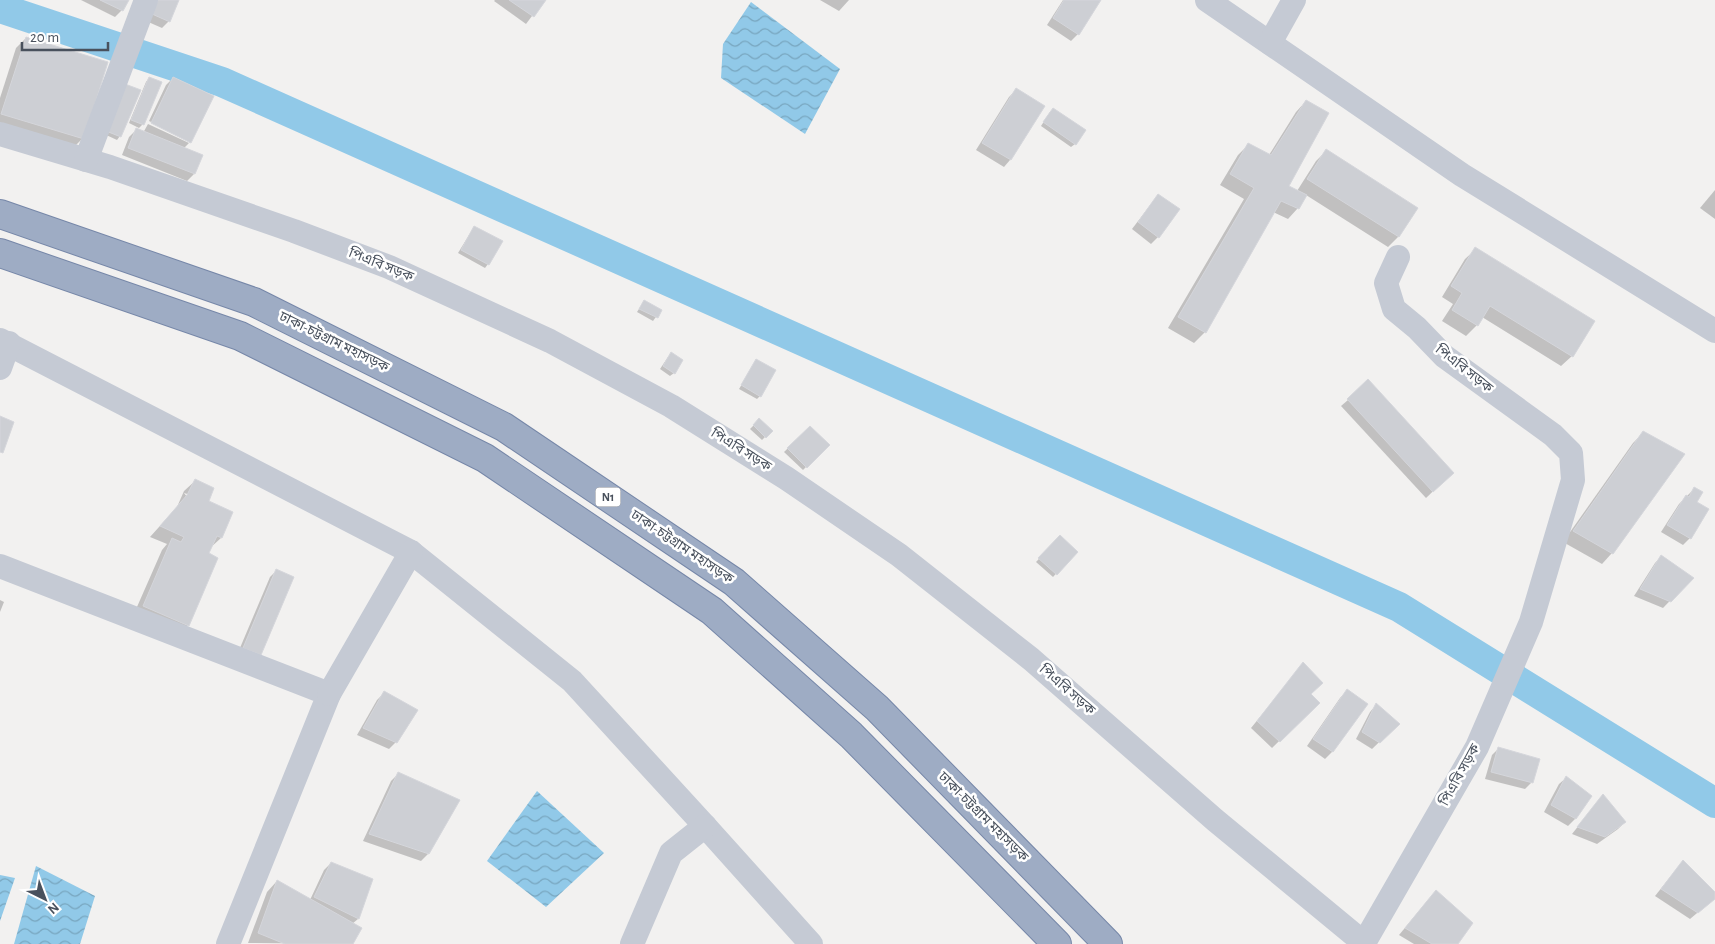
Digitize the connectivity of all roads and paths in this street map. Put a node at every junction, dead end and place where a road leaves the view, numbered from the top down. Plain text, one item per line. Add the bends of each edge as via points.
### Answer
1 (146, 0) edge
2 (1207, 0) edge
3 (1294, 0) edge
4 (1270, 43) junction
5 (0, 134) edge
6 (86, 160) junction
7 (0, 214) edge
8 (0, 253) edge
9 (1398, 257) dead end
10 (1715, 331) edge
11 (4, 342) edge
12 (0, 368) edge
13 (411, 552) junction
14 (0, 566) edge
15 (329, 694) junction
16 (705, 826) junction
17 (228, 944) edge
18 (632, 944) edge
19 (811, 944) edge
20 (1057, 944) edge
21 (1108, 944) edge

1 - 6 street
2 - 4 street
3 - 4 street
4 - 10 street via 1462,174
5 - 6 street, পিএবি সড়ক
6 - 9 street, পিএবি সড়ক via 389,267 550,341 671,406 786,478 899,555 1031,659 1215,820 1364,944 1477,747 1531,622 1573,480 1571,452 1553,435 1444,356 1394,309 1386,283
7 - 21 highway, ঢাকা-চট্টগ্রাম মহাসড়ক / N1 via 254,302 504,427 734,582 876,708
8 - 20 highway via 240,336 485,458 712,612 851,735
11 - 12 street
11 - 13 street
13 - 15 street
13 - 16 street via 572,681
14 - 15 street
15 - 17 street
16 - 18 street via 671,853
16 - 19 street

